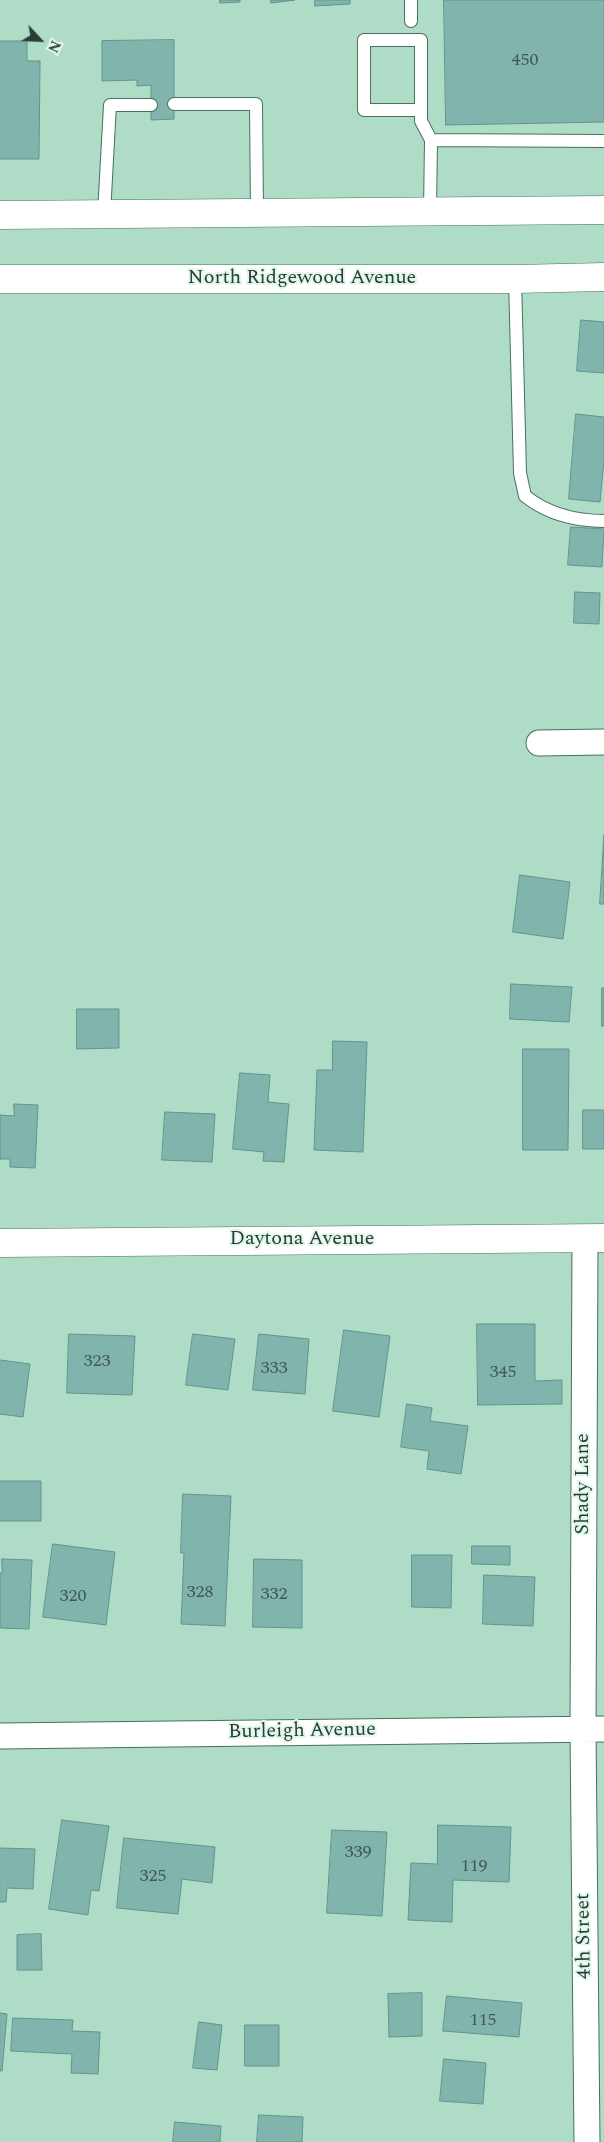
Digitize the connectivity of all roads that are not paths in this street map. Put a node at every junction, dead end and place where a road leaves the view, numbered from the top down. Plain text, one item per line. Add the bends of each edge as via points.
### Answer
1 (411, 0) edge
2 (411, 21) dead end
3 (174, 104) dead end
4 (151, 105) dead end
5 (420, 110) junction
6 (431, 140) junction
7 (604, 141) edge
8 (604, 210) edge
9 (430, 212) junction
10 (256, 213) junction
11 (104, 214) junction
12 (0, 215) edge
13 (604, 277) edge
14 (0, 279) edge
15 (514, 279) junction
16 (604, 521) edge
17 (604, 742) edge
18 (539, 743) dead end
19 (594, 1238) edge
20 (0, 1243) edge
21 (594, 1729) edge
22 (0, 1736) edge
23 (587, 2142) edge

1 - 2 lane
3 - 10 lane via 256,104
4 - 11 lane via 110,105
5 - 5 lane via 421,40 364,40 364,110
5 - 6 lane via 421,121
6 - 7 lane
6 - 9 lane
8 - 9 main road
9 - 10 main road
10 - 11 main road
11 - 12 main road
13 - 15 main road, North Ridgewood Avenue
14 - 15 main road, North Ridgewood Avenue
15 - 16 lane via 520,473 526,496 556,514
17 - 18 street
19 - 20 main road, Daytona Avenue
19 - 21 street, Shady Lane
21 - 22 street, Burleigh Avenue
21 - 23 street, 4th Street

